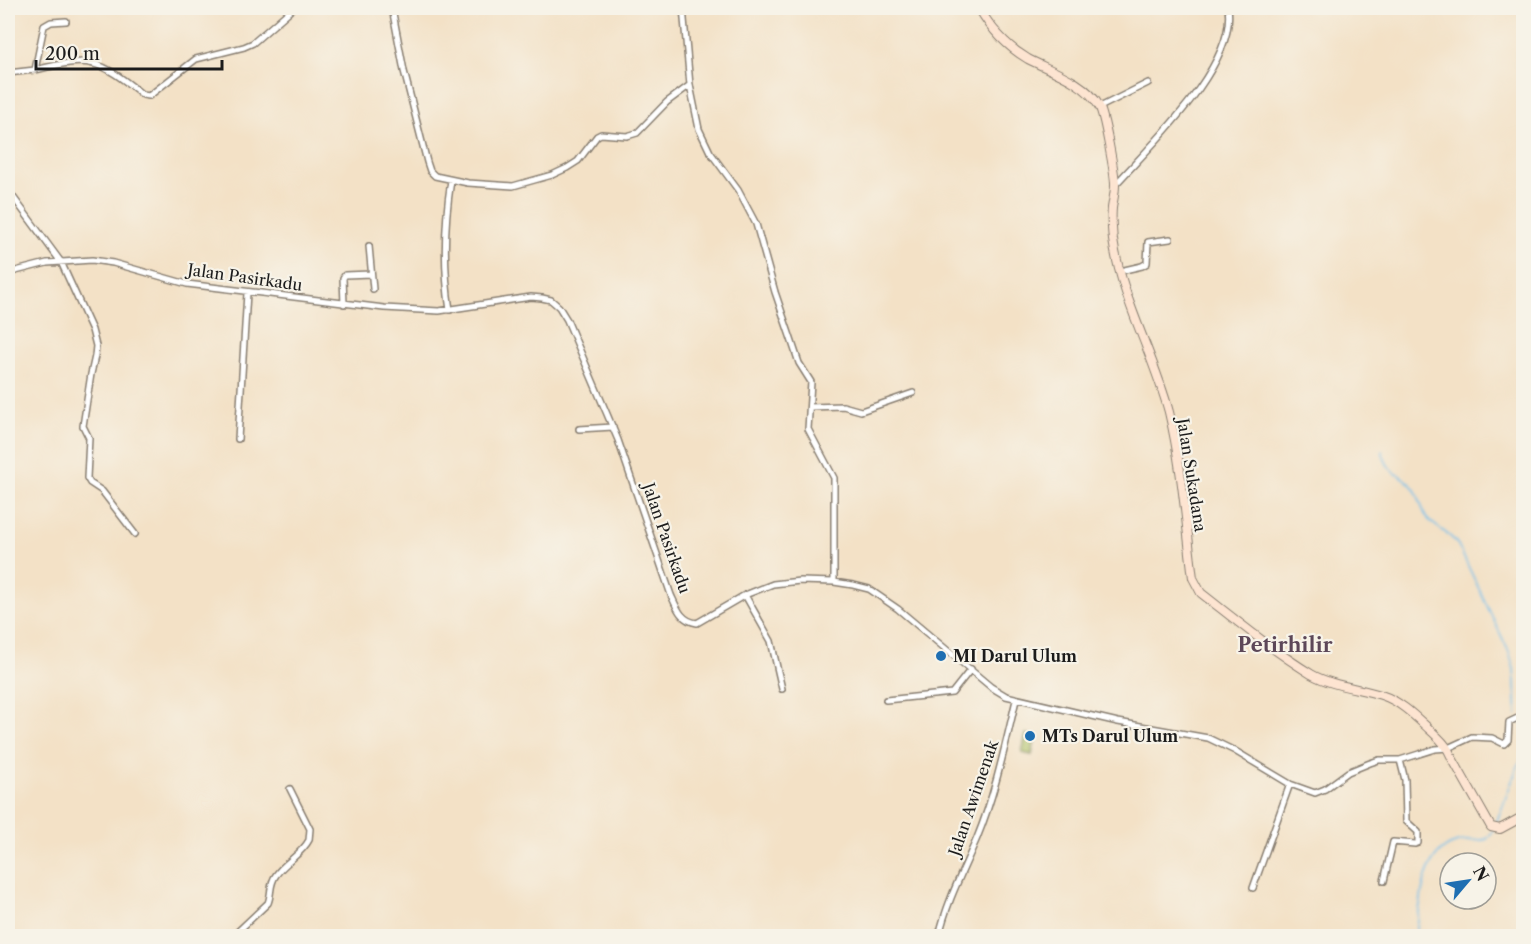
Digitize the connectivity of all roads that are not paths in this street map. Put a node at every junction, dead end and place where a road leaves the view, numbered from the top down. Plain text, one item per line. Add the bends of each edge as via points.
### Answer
1 (293, 8) edge
2 (392, 8) edge
3 (683, 8) edge
4 (979, 8) edge
5 (1228, 8) edge
6 (66, 21) dead end
7 (35, 70) junction
8 (8, 73) edge
9 (1148, 83) dead end
10 (690, 85) junction
11 (1100, 107) junction
12 (451, 180) junction
13 (1115, 185) junction
14 (8, 190) edge
15 (1170, 239) dead end
16 (369, 246) dead end
17 (61, 262) junction
18 (1120, 272) junction
19 (8, 273) edge
20 (371, 274) junction
21 (373, 289) dead end
22 (247, 292) junction
23 (344, 304) junction
24 (450, 310) junction
25 (913, 393) dead end
26 (810, 407) junction
27 (613, 427) junction
28 (579, 429) dead end
29 (238, 439) dead end
30 (135, 534) dead end
31 (834, 582) junction
32 (745, 595) junction
33 (971, 669) junction
34 (782, 689) dead end
35 (886, 700) dead end
36 (1016, 700) junction
37 (1520, 717) edge
38 (1448, 748) junction
39 (1400, 760) junction
40 (1290, 784) junction
41 (290, 789) dead end
42 (1524, 816) edge
43 (1384, 881) dead end
44 (1253, 888) dead end
45 (232, 936) edge
46 (939, 936) edge

1 - 7 street via 253,43 196,59 150,96 92,63 69,61
2 - 12 street via 430,171
3 - 10 street
4 - 11 main road via 1002,40 1086,90
5 - 13 street via 1228,31 1207,77
6 - 7 street via 45,24
7 - 8 street
9 - 11 street
10 - 12 street via 637,133 601,134 578,161 552,175 513,186
10 - 26 street via 699,129 756,224 799,363 811,382
11 - 13 main road, Jalan Sukadana
12 - 24 street via 444,246
13 - 18 main road, Jalan Sukadana via 1111,211
14 - 17 street
15 - 18 street via 1148,242 1147,263
16 - 20 street
17 - 19 street, Jalan Pasirkadu
17 - 22 street, Jalan Pasirkadu via 113,263 187,284
17 - 30 street via 96,346 83,426 89,438 87,478
18 - 38 main road, Jalan Sukadana via 1169,413 1196,586 1313,675 1394,700
20 - 21 street
20 - 23 street via 345,274
22 - 23 street, Jalan Pasirkadu
22 - 29 street
23 - 24 street, Jalan Pasirkadu
24 - 27 street, Jalan Pasirkadu via 531,297 551,300 567,320
25 - 26 street via 861,411 843,406
26 - 31 street via 808,429 834,478
27 - 28 street
27 - 32 street, Jalan Pasirkadu via 671,595 683,617 697,623
31 - 32 street, Jalan Pasirkadu via 773,584
31 - 33 street, Jalan Pasirkadu via 878,594
32 - 34 street via 771,641
33 - 35 street via 952,693
33 - 36 street, Jalan Pasirkadu via 996,691
36 - 40 street, Jalan Pasirkadu via 1208,738
36 - 46 street, Jalan Awimenak via 993,792
37 - 38 street, Jalan Pasirkadu via 1508,724 1508,740 1504,744 1492,738 1472,737
38 - 39 street, Jalan Pasirkadu
38 - 42 main road, Jalan Sukadana via 1493,828 1504,828
39 - 40 street, Jalan Pasirkadu via 1370,763 1315,793
39 - 43 street via 1405,780 1406,821 1418,832 1418,843 1393,842
40 - 44 street
41 - 45 street via 310,829 309,840 274,877 268,903

